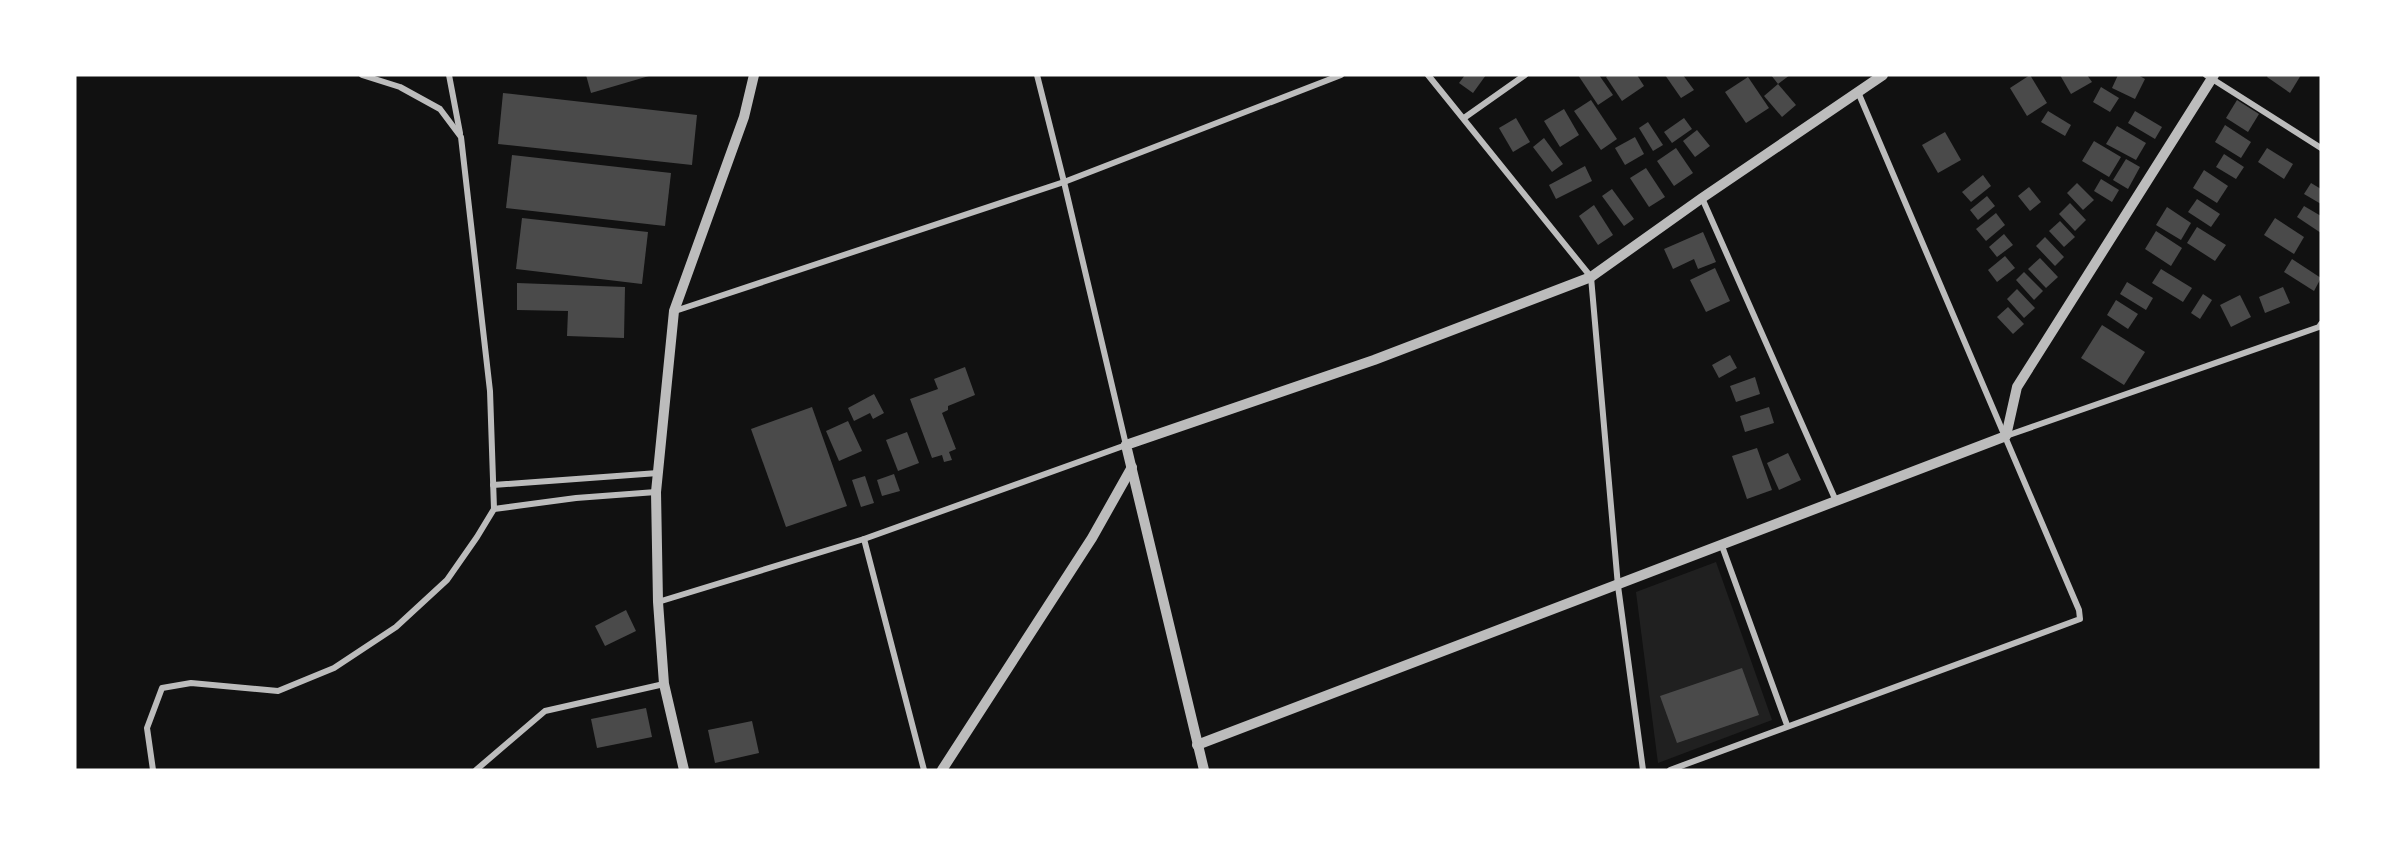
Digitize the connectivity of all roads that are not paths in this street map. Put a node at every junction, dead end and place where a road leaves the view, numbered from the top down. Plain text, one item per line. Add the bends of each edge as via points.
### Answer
1 (362, 75) edge
2 (449, 75) edge
3 (754, 75) edge
4 (1037, 75) edge
5 (1341, 75) edge
6 (1428, 75) edge
7 (1525, 75) edge
8 (1883, 75) edge
9 (2210, 76) edge
10 (1858, 92) junction
11 (1464, 118) junction
12 (461, 136) junction
13 (2321, 148) edge
14 (1064, 182) junction
15 (1702, 198) junction
16 (1591, 277) junction
17 (674, 311) junction
18 (2320, 327) edge
19 (2006, 436) junction
20 (1126, 445) junction
21 (1132, 467) junction
22 (658, 473) junction
23 (493, 486) junction
24 (656, 492) junction
25 (1836, 501) junction
26 (494, 509) junction
27 (864, 539) junction
28 (1722, 546) junction
29 (1618, 586) junction
30 (658, 602) junction
31 (664, 684) junction
32 (1787, 725) junction
33 (1197, 745) junction
34 (153, 770) edge
35 (476, 770) edge
36 (684, 770) edge
37 (924, 770) edge
38 (942, 770) edge
39 (1204, 770) edge
40 (1643, 770) edge
41 (1670, 770) edge

1 - 12 street via 400,87 440,109
2 - 12 street
3 - 17 street via 744,117
4 - 14 street
5 - 14 street
6 - 11 street
7 - 11 street
8 - 10 street
9 - 13 street
9 - 19 street via 2017,387
10 - 15 street
10 - 19 street
11 - 16 street
12 - 23 street via 490,391
14 - 17 street
14 - 20 street
15 - 16 street
15 - 25 street
16 - 20 street via 1374,360
16 - 29 street
17 - 22 street
18 - 19 street
19 - 25 street
19 - 32 street via 2080,619
20 - 21 street
20 - 27 street
21 - 33 street
21 - 38 street via 1092,538
22 - 23 street
22 - 24 street
23 - 26 street
24 - 26 street
24 - 30 street
25 - 28 street
26 - 34 street via 447,580 396,627 334,669 278,691 191,683 162,688 147,728
27 - 30 street
27 - 37 street
28 - 29 street
28 - 32 street
29 - 33 street
29 - 40 street
30 - 31 street
31 - 35 street via 545,711
31 - 36 street
32 - 41 street
33 - 39 street

